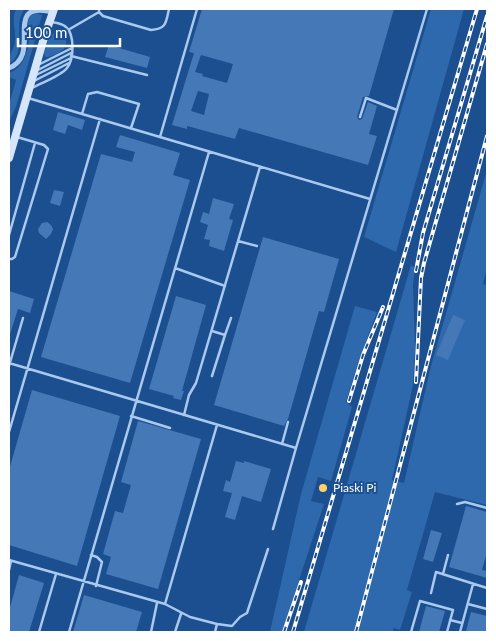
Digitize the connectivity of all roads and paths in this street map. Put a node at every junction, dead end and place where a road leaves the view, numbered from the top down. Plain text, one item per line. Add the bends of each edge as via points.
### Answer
1 (169, 9) edge
2 (197, 9) edge
3 (427, 9) edge
4 (99, 10) edge
5 (54, 11) edge
6 (50, 22) junction
7 (68, 30) junction
8 (72, 48) junction
9 (71, 56) junction
10 (69, 63) junction
11 (9, 68) edge
12 (147, 75) dead end
13 (31, 81) junction
14 (397, 110) junction
15 (82, 114) junction
16 (360, 117) dead end
17 (100, 119) junction
18 (131, 128) junction
19 (15, 137) junction
20 (160, 137) junction
21 (35, 142) junction
22 (209, 152) junction
23 (9, 158) edge
24 (260, 167) junction
25 (370, 199) junction
26 (9, 235) edge
27 (238, 241) junction
28 (257, 246) dead end
29 (9, 259) edge
30 (175, 268) junction
31 (225, 286) junction
32 (23, 318) dead end
33 (230, 318) dead end
34 (212, 331) junction
35 (225, 335) junction
36 (9, 364) edge
37 (26, 369) junction
38 (212, 376) dead end
39 (135, 401) junction
40 (184, 415) junction
41 (131, 416) junction
42 (288, 422) dead end
43 (218, 425) junction
44 (170, 428) dead end
45 (9, 432) edge
46 (282, 444) junction
47 (296, 448) junction
48 (457, 504) dead end
49 (487, 508) edge
50 (273, 529) dead end
51 (268, 549) dead end
52 (91, 555) junction
53 (448, 555) dead end
54 (10, 561) edge
55 (9, 570) edge
56 (56, 574) junction
57 (444, 574) junction
58 (83, 582) junction
59 (473, 584) junction
60 (96, 586) junction
61 (487, 588) edge
62 (431, 593) dead end
63 (157, 603) junction
64 (165, 604) junction
65 (468, 604) junction
66 (487, 609) edge
67 (181, 614) junction
68 (450, 620) junction
69 (462, 623) junction
70 (217, 624) junction
71 (39, 632) edge
72 (69, 632) edge
73 (151, 632) edge
74 (175, 632) edge
75 (215, 632) edge
76 (411, 632) edge
77 (447, 632) edge
78 (460, 632) edge

1 - 4 lane via 165,25 159,30 103,16
2 - 20 lane
3 - 14 lane
4 - 7 lane
5 - 6 street
5 - 11 street via 38,9 26,13 22,54
6 - 7 lane via 62,24
6 - 13 street
7 - 8 lane
8 - 9 lane
8 - 13 lane
9 - 10 lane
9 - 12 lane
9 - 13 lane
9 - 13 lane
10 - 13 lane
10 - 13 lane via 66,70
13 - 15 lane
13 - 19 street
14 - 16 lane via 366,98
14 - 25 lane
15 - 17 lane
15 - 18 lane via 88,94 97,92 138,104
17 - 18 lane
17 - 37 lane
18 - 20 lane
19 - 21 lane
19 - 23 street
20 - 22 lane
21 - 26 lane
21 - 29 lane via 48,150 15,257
22 - 24 lane
22 - 30 lane
24 - 25 lane
24 - 27 lane
25 - 47 lane
27 - 28 lane
27 - 31 lane
30 - 31 lane
30 - 39 lane
31 - 34 lane
32 - 36 lane
33 - 35 lane
34 - 35 lane
34 - 40 lane
35 - 38 lane
36 - 37 lane
37 - 39 lane
37 - 45 lane
39 - 40 lane
39 - 41 lane
40 - 43 lane
41 - 44 lane
41 - 52 lane
42 - 46 lane
43 - 46 lane
43 - 64 lane
46 - 47 lane
47 - 50 lane
48 - 49 lane via 465,502
51 - 70 lane via 247,613 232,626
52 - 58 lane
52 - 60 lane via 102,562
53 - 57 lane
54 - 55 lane
54 - 56 lane
56 - 58 lane
56 - 71 lane
57 - 59 lane
57 - 62 lane via 436,572
58 - 60 lane
58 - 72 lane
59 - 61 lane
59 - 65 lane
60 - 63 lane
63 - 64 lane
63 - 73 lane
64 - 67 lane
65 - 66 lane
65 - 69 lane
67 - 70 lane
67 - 74 lane
68 - 69 lane
68 - 76 lane via 453,610 420,601
68 - 77 lane
69 - 78 lane
70 - 75 lane

